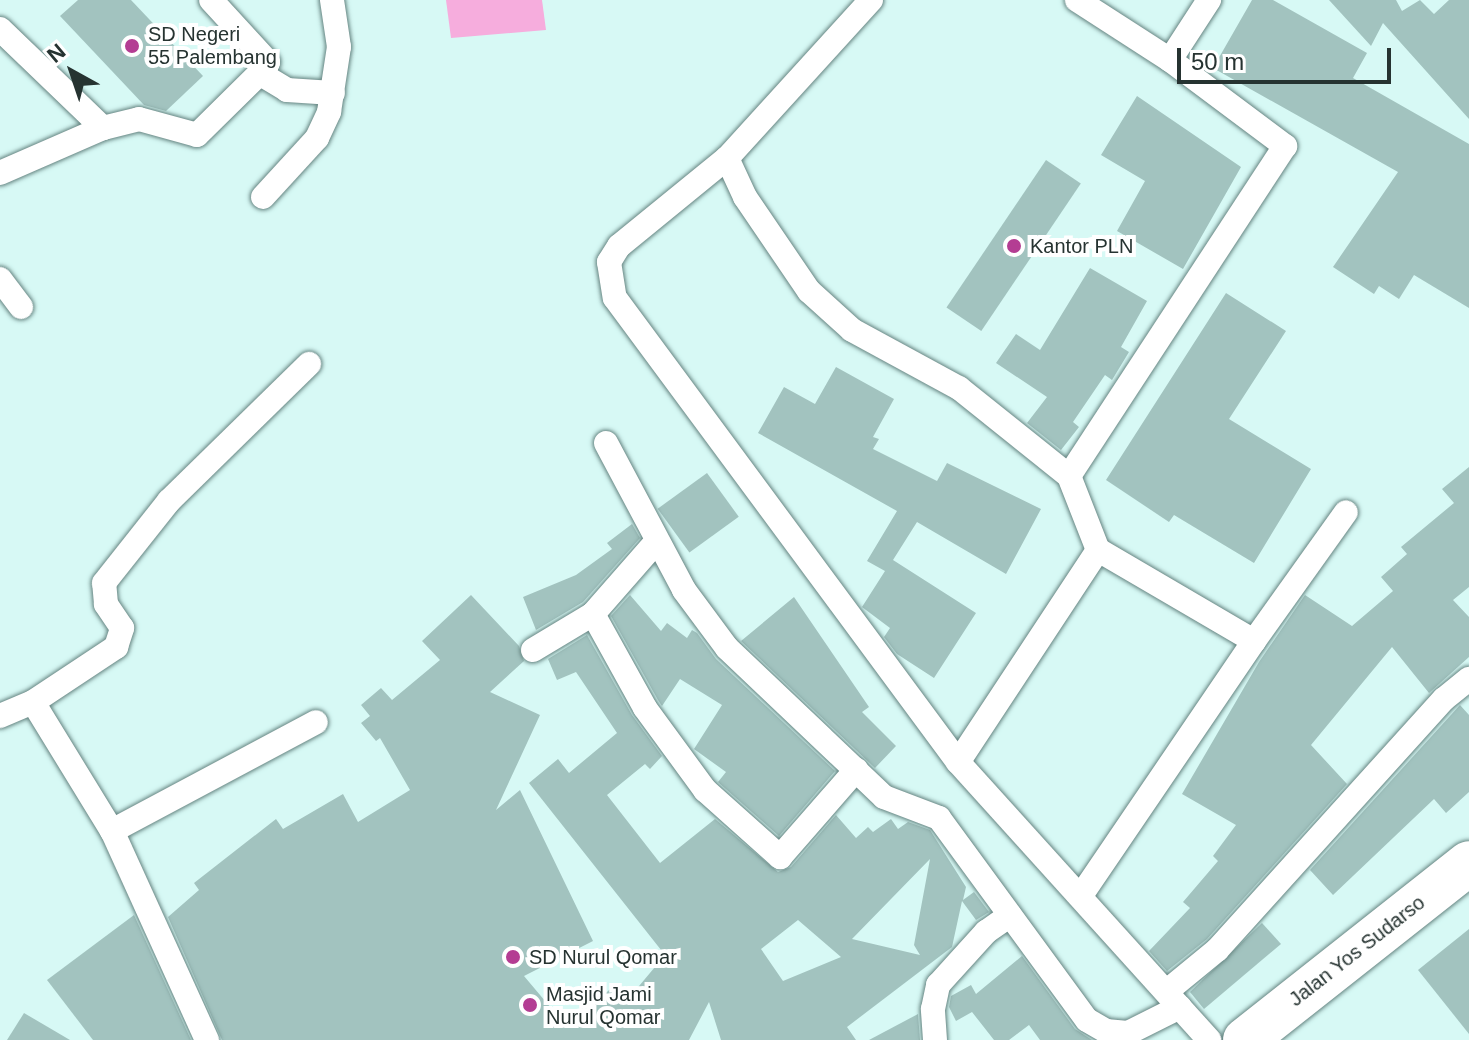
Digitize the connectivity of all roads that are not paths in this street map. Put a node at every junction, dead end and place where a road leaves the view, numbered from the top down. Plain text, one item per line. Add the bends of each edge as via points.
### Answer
1 (211, 0) edge
2 (332, 0) edge
3 (871, 0) edge
4 (1077, 0) edge
5 (1209, 0) edge
6 (0, 29) edge
7 (1170, 60) junction
8 (259, 73) junction
9 (333, 93) junction
10 (103, 128) junction
11 (727, 158) junction
12 (0, 173) edge
13 (263, 197) dead end
14 (0, 279) edge
15 (21, 307) dead end
16 (309, 364) dead end
17 (606, 443) dead end
18 (1069, 476) junction
19 (1346, 512) dead end
20 (657, 541) junction
21 (1098, 550) junction
22 (593, 614) junction
23 (1254, 641) junction
24 (533, 650) dead end
25 (1469, 679) edge
26 (33, 702) junction
27 (0, 716) edge
28 (316, 722) dead end
29 (958, 762) junction
30 (856, 770) junction
31 (112, 831) junction
32 (1469, 863) edge
33 (1082, 894) junction
34 (1010, 915) junction
35 (1173, 999) junction
36 (207, 1040) edge
37 (935, 1040) edge
38 (1209, 1040) edge
39 (1245, 1040) edge

1 - 8 street via 268,62
2 - 9 street via 339,47
3 - 11 street
4 - 7 street
5 - 7 street
6 - 10 street
7 - 18 street via 1285,146
8 - 9 street via 287,90
8 - 10 street via 197,135 139,119
9 - 13 street via 317,138
10 - 12 street
11 - 18 street via 745,197 809,291 852,330 959,388
11 - 29 street via 619,246 609,262 615,298
14 - 15 street
16 - 26 street via 169,501 104,583 106,604 122,628 116,647
17 - 20 street
18 - 21 street
19 - 23 street
20 - 22 street
20 - 30 street via 684,590 727,648
21 - 23 street
21 - 29 street
22 - 24 street
22 - 30 street via 625,677 705,790 780,857
23 - 33 street
25 - 35 street via 1444,699
26 - 27 street
26 - 31 street
28 - 31 street
29 - 33 street
30 - 34 street via 892,802 939,818
31 - 36 street
32 - 39 highway, Jalan Yos Sudarso
33 - 35 street
34 - 35 street via 1096,1027 1128,1033
34 - 37 street via 986,932 938,985
35 - 38 street

